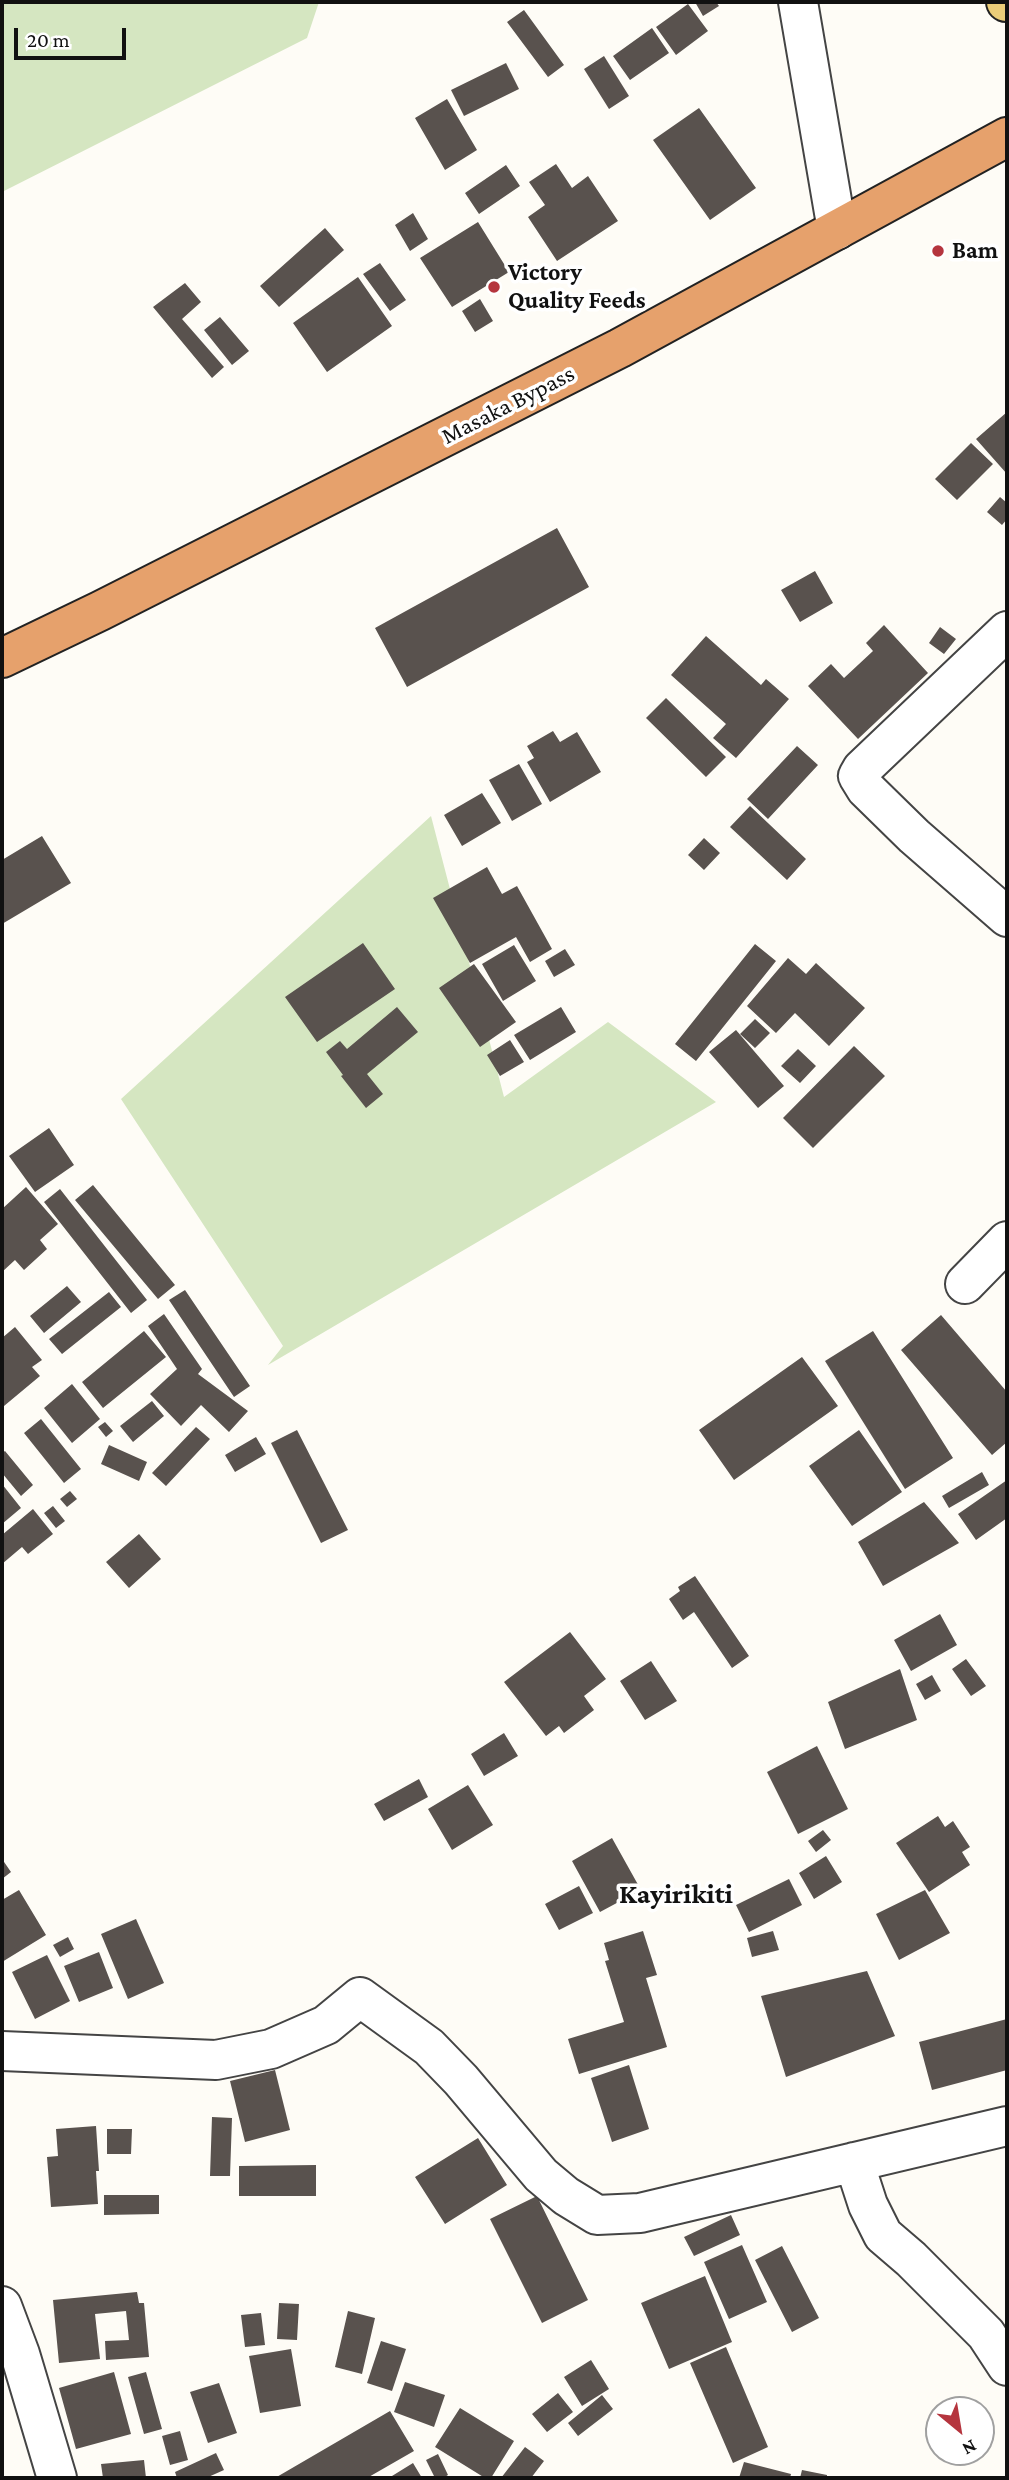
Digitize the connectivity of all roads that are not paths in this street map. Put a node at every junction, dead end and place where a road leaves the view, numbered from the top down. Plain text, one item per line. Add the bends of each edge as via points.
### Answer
1 (797, 2) edge
2 (1007, 137) edge
3 (837, 230) junction
4 (1007, 631) edge
5 (2, 658) edge
6 (1007, 917) edge
7 (1007, 1241) edge
8 (965, 1284) dead end
9 (2, 2051) edge
10 (1007, 2126) edge
11 (854, 2162) junction
12 (2, 2306) edge
13 (1007, 2366) edge
14 (57, 2478) edge

1 - 3 street
2 - 3 highway, Masaka Bypass
3 - 5 highway, Masaka Bypass via 620,348
4 - 6 street via 858,776 914,836
7 - 8 street
9 - 11 street via 216,2060 271,2049 326,2025 360,1997 429,2048 541,2175 597,2215 640,2213
10 - 11 street
11 - 13 street via 883,2235 986,2334
12 - 14 street

